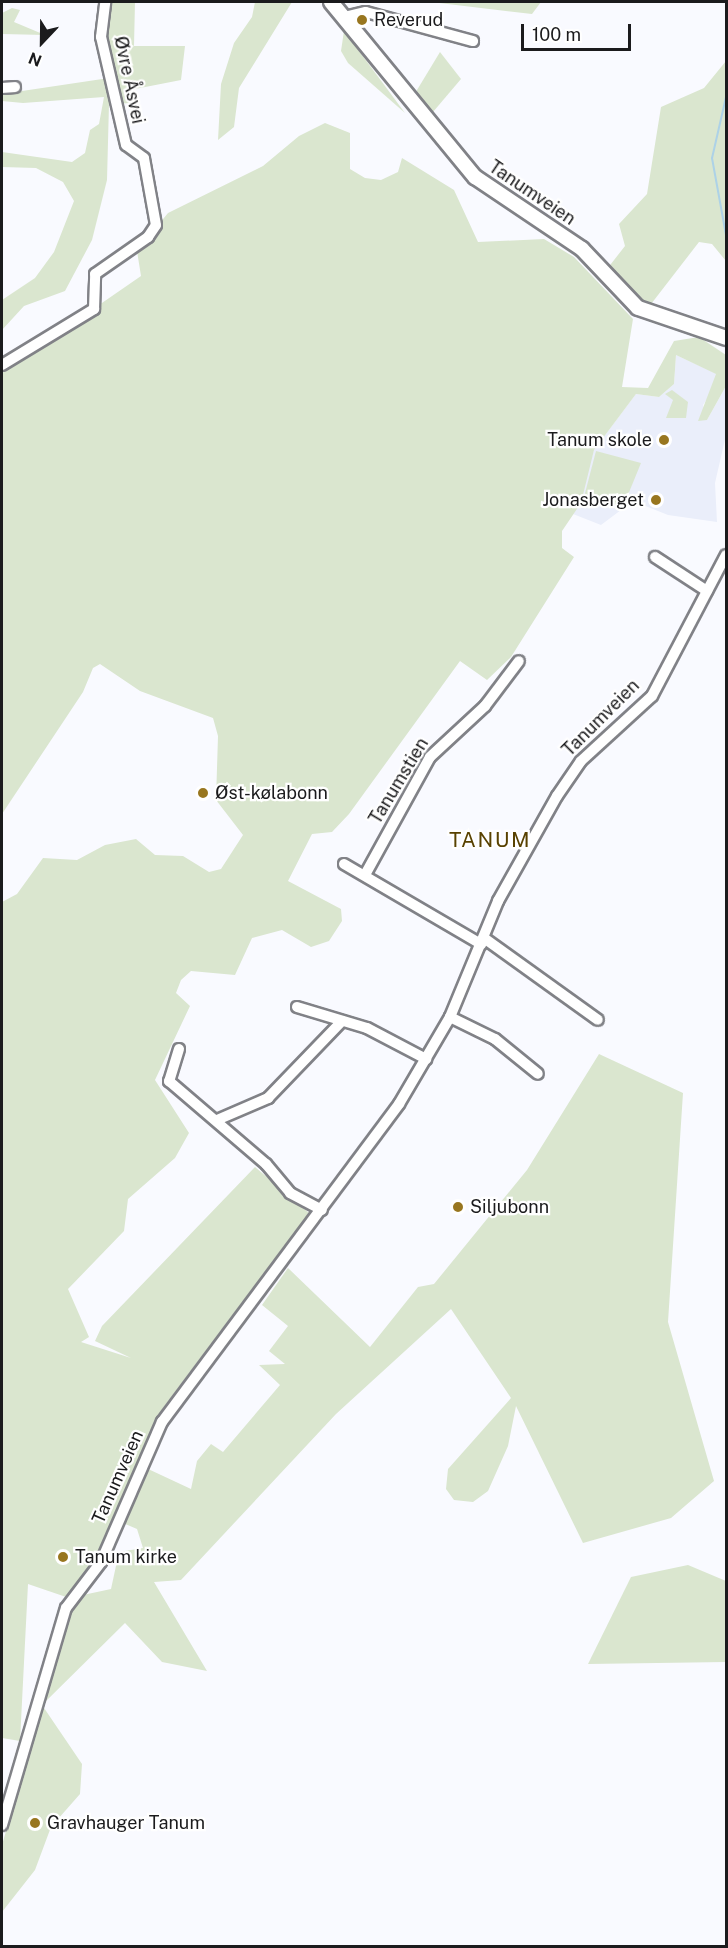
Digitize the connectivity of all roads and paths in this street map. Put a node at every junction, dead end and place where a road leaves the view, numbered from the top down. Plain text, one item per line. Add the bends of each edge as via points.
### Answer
1 (105, 2) edge
2 (331, 2) edge
3 (348, 16) junction
4 (473, 41) dead end
5 (15, 87) dead end
6 (2, 88) edge
7 (726, 338) edge
8 (2, 365) edge
9 (726, 555) edge
10 (655, 557) dead end
11 (707, 591) junction
12 (519, 661) dead end
13 (344, 864) dead end
14 (366, 873) junction
15 (482, 941) junction
16 (297, 1007) dead end
17 (450, 1017) junction
18 (598, 1020) dead end
19 (342, 1021) junction
20 (179, 1049) dead end
21 (426, 1059) junction
22 (538, 1074) dead end
23 (217, 1120) junction
24 (322, 1210) junction
25 (2, 1825) edge

1 - 8 street, Øvre Åsvei via 101,37 126,145 144,158 156,225 148,237 95,274 96,303 61,332
2 - 3 main road, Tanumveien
3 - 4 street via 366,12
3 - 7 main road, Tanumveien via 404,96 475,177 582,249 638,308
5 - 6 street
9 - 11 street, Tanumveien
10 - 11 street
11 - 15 street, Tanumveien via 652,696 569,776 502,894
12 - 14 street, Tanumstien via 485,706 430,758
13 - 14 street
14 - 15 street
15 - 17 street, Tanumveien
15 - 18 street
16 - 19 street
17 - 21 street, Tanumveien
17 - 22 street via 495,1039
19 - 21 street
19 - 23 street via 268,1098
20 - 23 street via 169,1081
21 - 24 street, Tanumveien via 381,1132
23 - 24 street via 290,1193
24 - 25 street, Tanumveien via 162,1422 101,1562 66,1608

